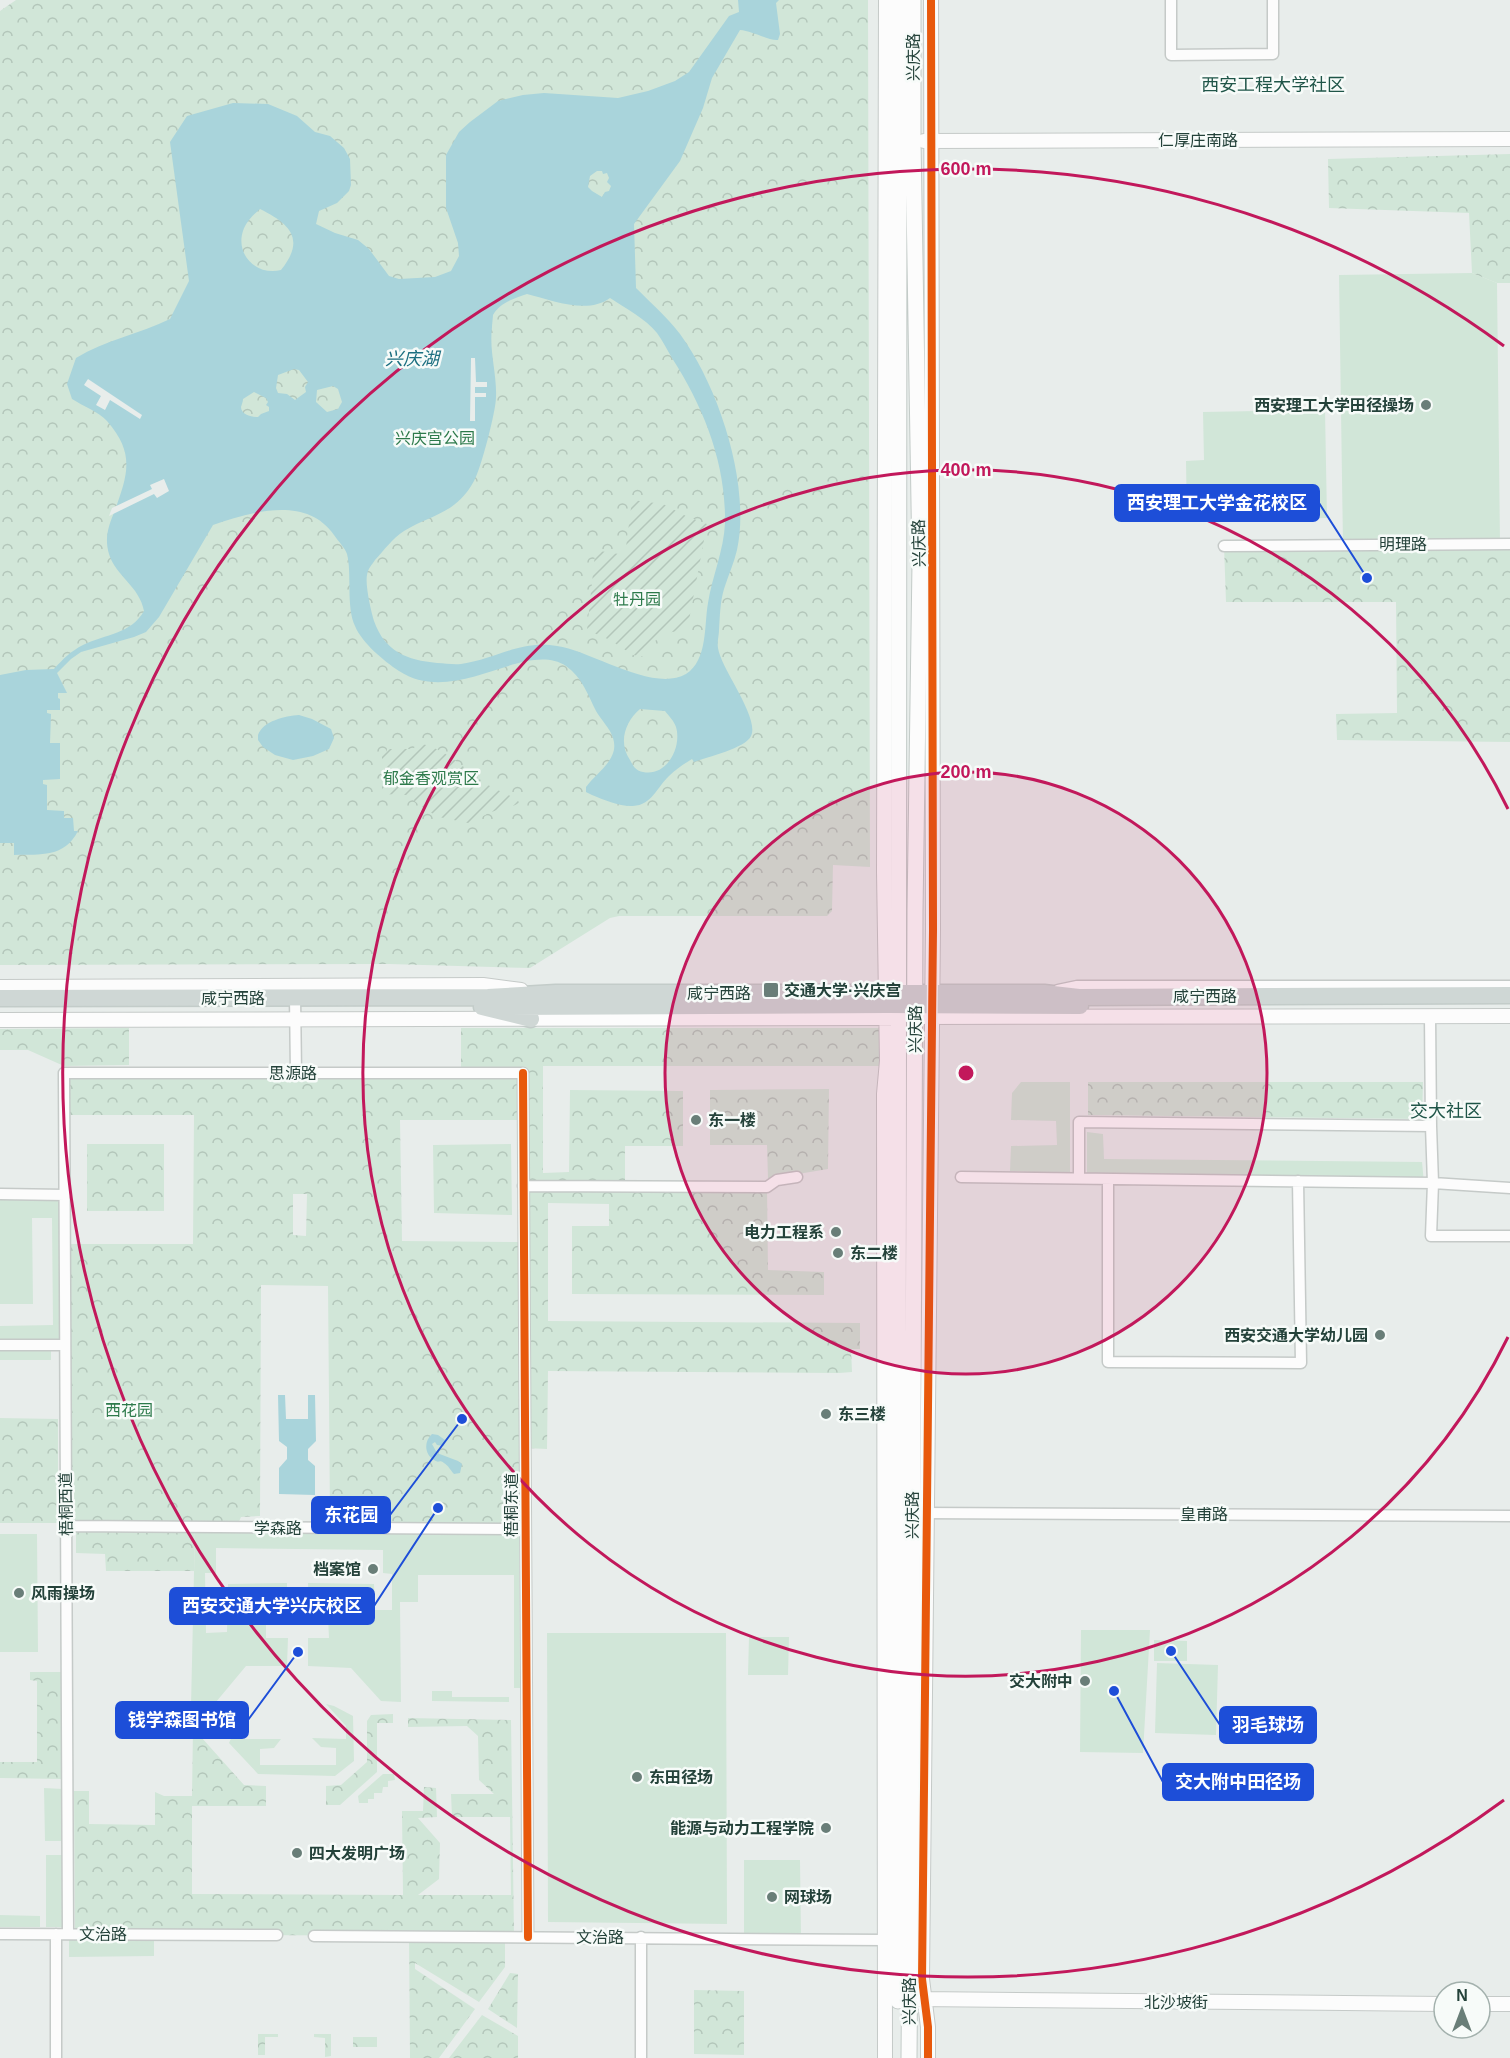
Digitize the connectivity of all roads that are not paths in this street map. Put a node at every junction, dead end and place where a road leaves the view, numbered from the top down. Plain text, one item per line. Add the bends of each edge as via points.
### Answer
1 (886, 0) edge
2 (910, 0) edge
3 (931, 0) edge
4 (1172, 0) edge
5 (1272, 0) edge
6 (1510, 139) edge
7 (899, 141) junction
8 (931, 141) junction
9 (1510, 544) edge
10 (1224, 546) dead end
11 (1510, 986) edge
12 (0, 987) edge
13 (556, 993) junction
14 (1044, 993) junction
15 (1510, 995) edge
16 (0, 998) edge
17 (908, 1005) junction
18 (1510, 1005) edge
19 (482, 1007) junction
20 (0, 1008) edge
21 (294, 1008) junction
22 (1430, 1016) junction
23 (1510, 1016) edge
24 (531, 1019) junction
25 (0, 1020) edge
26 (64, 1073) joint
27 (296, 1073) junction
28 (523, 1073) joint
29 (1431, 1126) junction
30 (797, 1177) dead end
31 (961, 1177) dead end
32 (1079, 1178) junction
33 (1108, 1179) junction
34 (1298, 1181) junction
35 (1433, 1183) junction
36 (523, 1186) junction
37 (1510, 1188) edge
38 (0, 1194) edge
39 (65, 1195) junction
40 (1510, 1236) edge
41 (0, 1345) edge
42 (64, 1345) junction
43 (912, 1512) junction
44 (1510, 1516) edge
45 (66, 1526) junction
46 (525, 1529) junction
47 (0, 1934) edge
48 (56, 1934) junction
49 (68, 1934) junction
50 (277, 1935) dead end
51 (314, 1935) dead end
52 (528, 1936) junction
53 (641, 1937) junction
54 (885, 1940) junction
55 (909, 1999) junction
56 (925, 2000) junction
57 (1432, 2004) edge
58 (1492, 2004) edge
59 (1510, 2004) edge
60 (56, 2058) edge
61 (640, 2058) edge
62 (885, 2058) edge
63 (898, 2058) edge
64 (909, 2058) edge
65 (928, 2058) edge

1 - 7 street
2 - 7 main road, 兴庆路
3 - 8 street
4 - 5 street via 1171,55 1273,54
6 - 8 street, 仁厚庄南路
7 - 8 street, 仁厚庄南路
7 - 17 main road, 兴庆路 via 920,563
7 - 17 street via 884,872
8 - 17 street
9 - 10 street, 明理路
11 - 14 street via 1077,986
12 - 13 street via 483,985
13 - 17 main road, 咸宁西路
13 - 21 main road, 咸宁西路
14 - 15 main road, 咸宁西路 via 1079,997
14 - 17 main road, 咸宁西路
16 - 21 main road, 咸宁西路
17 - 18 main road, 咸宁西路
17 - 19 main road, 咸宁西路
17 - 22 street
17 - 24 street
17 - 43 main road, 兴庆路
17 - 43 street
17 - 54 street via 887,1061 884,1094
19 - 21 main road, 咸宁西路
19 - 24 main road
20 - 21 main road, 咸宁西路
21 - 24 street
21 - 25 street
21 - 27 street
22 - 23 street
22 - 29 street
26 - 27 street, 思源路
26 - 39 street, 梧桐西道
27 - 28 street, 思源路
28 - 36 street, 梧桐东道
29 - 32 street via 1079,1122
29 - 35 street
30 - 36 street via 777,1180 767,1187
31 - 32 street
32 - 33 street
33 - 34 street
33 - 34 street via 1108,1362 1301,1363
34 - 35 street
35 - 37 street
35 - 40 street via 1431,1236
36 - 46 street, 梧桐东道
38 - 39 street
39 - 42 street, 梧桐西道
41 - 42 street
42 - 45 street, 梧桐西道
43 - 44 street, 皇甫路
43 - 55 main road, 兴庆路
43 - 56 street
43 - 63 main road, 兴庆路
45 - 46 street, 学森路
45 - 49 street, 梧桐西道
46 - 52 street, 梧桐东道
47 - 48 street, 文治路
48 - 49 street, 文治路
48 - 60 street
49 - 50 street, 文治路
51 - 52 street, 文治路
52 - 53 street, 文治路
53 - 54 street, 文治路
53 - 61 street
54 - 62 street
55 - 56 street, 北沙坡街
55 - 64 main road, 兴庆路
56 - 57 street, 北沙坡街
56 - 65 street
58 - 59 street

